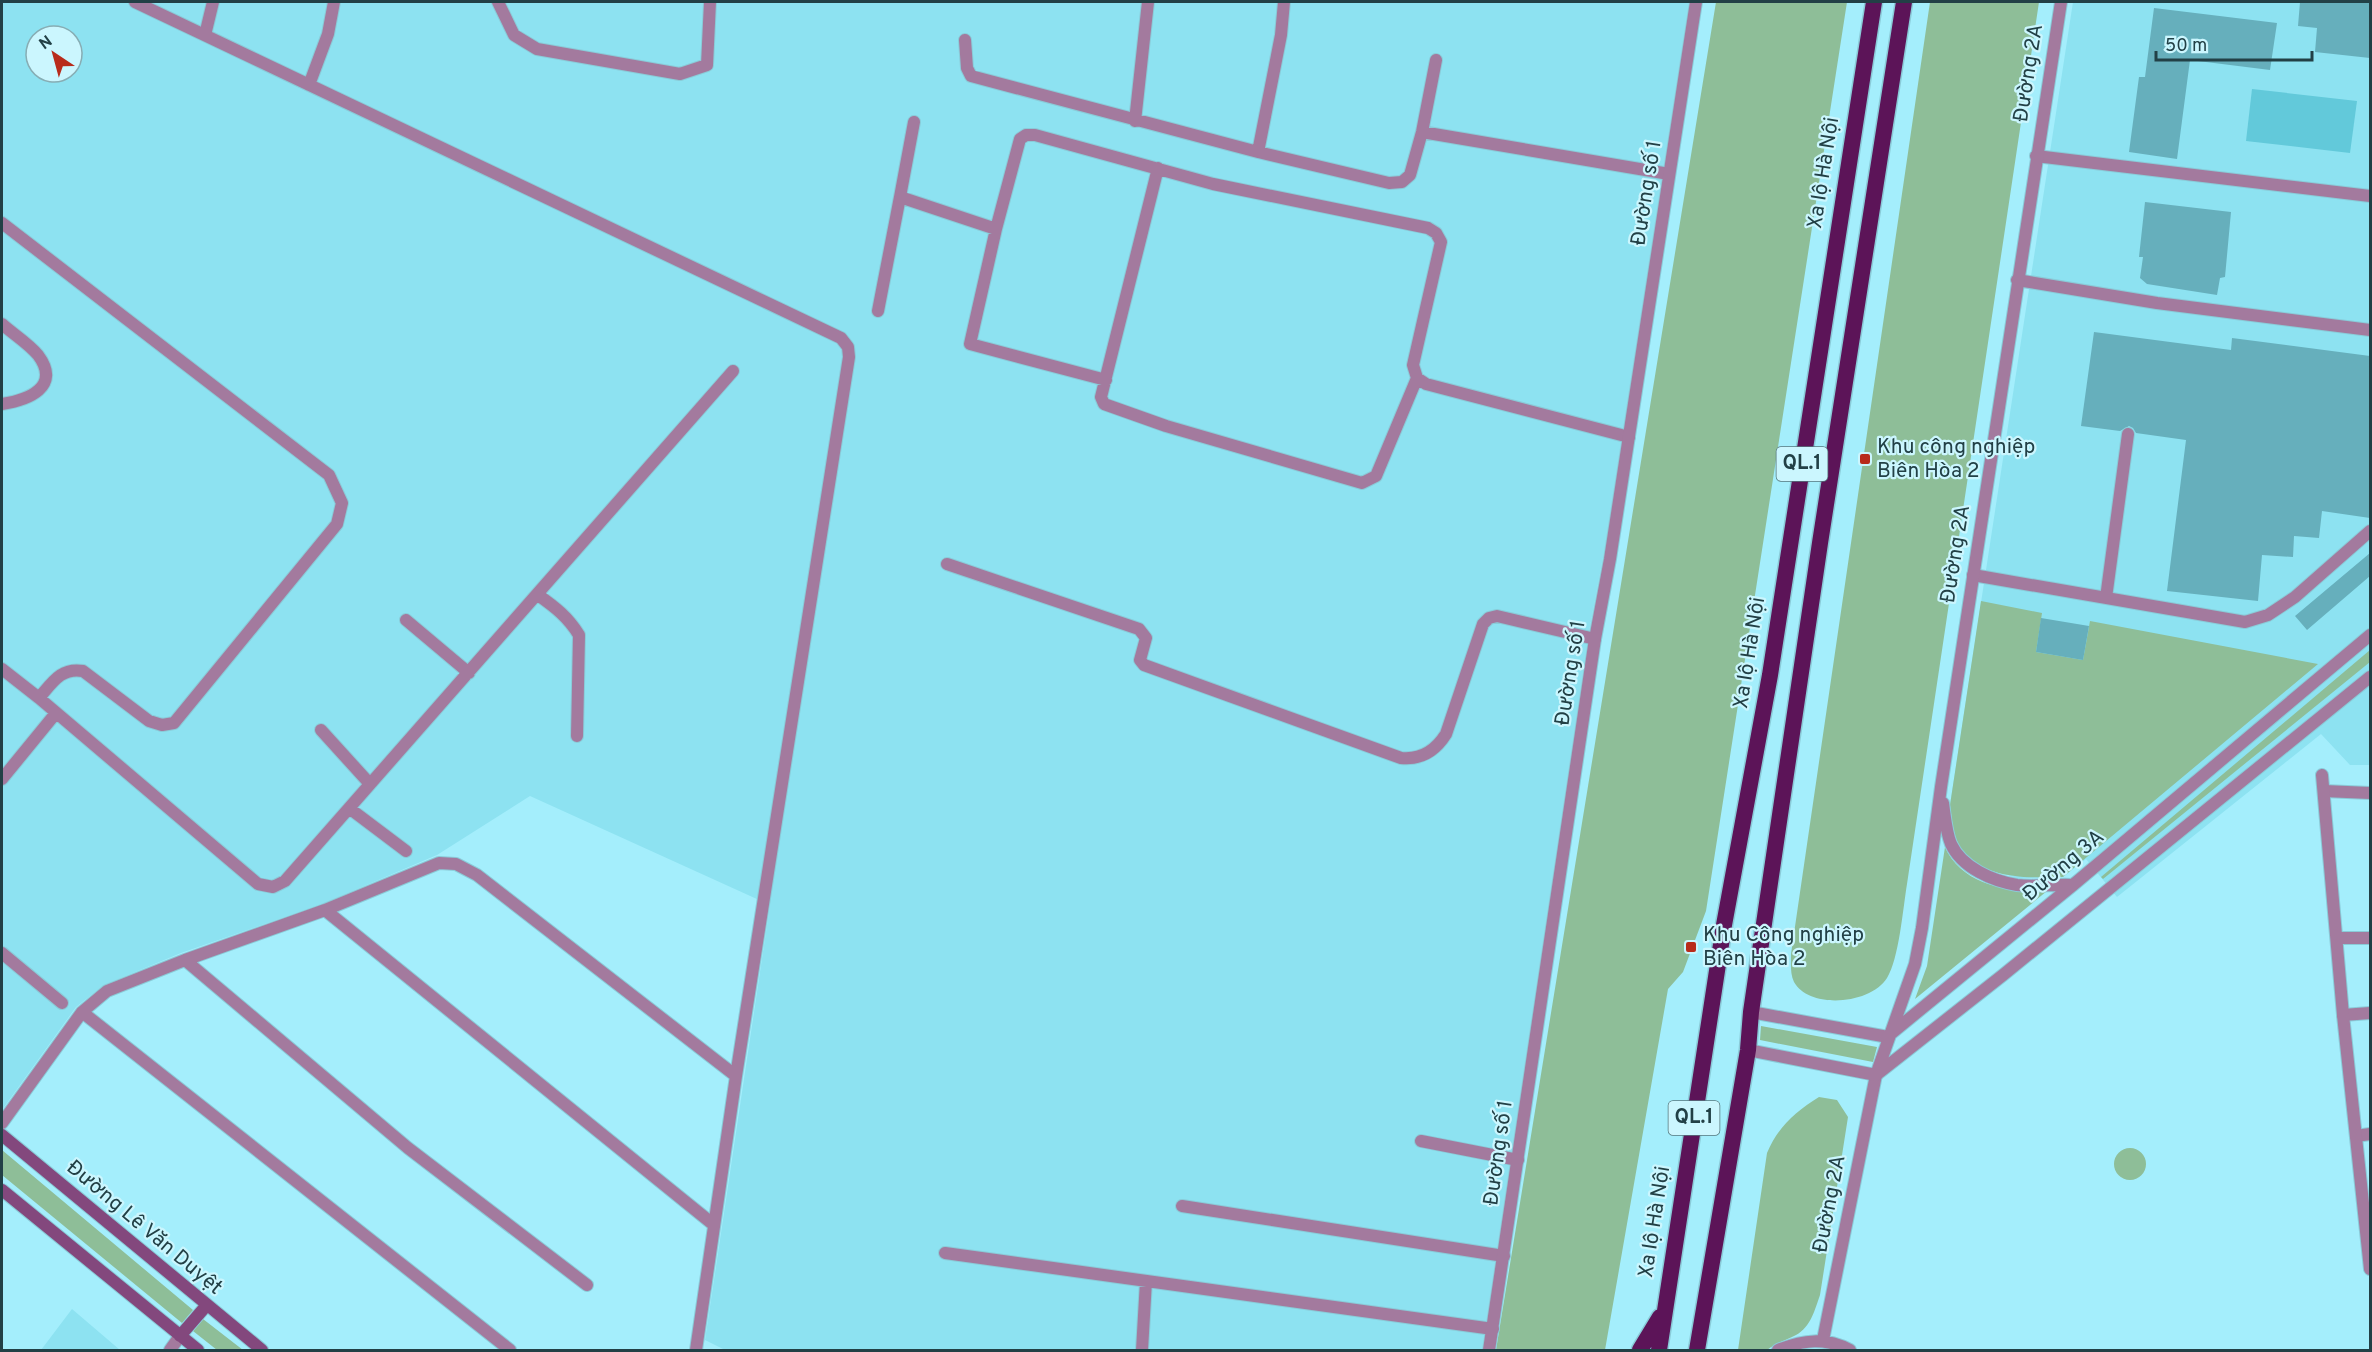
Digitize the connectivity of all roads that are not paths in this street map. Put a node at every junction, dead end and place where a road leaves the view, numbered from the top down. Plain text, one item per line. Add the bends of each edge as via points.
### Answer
1 (135, 2) edge
2 (213, 2) edge
3 (334, 2) edge
4 (498, 2) edge
5 (710, 2) edge
6 (1148, 2) edge
7 (1284, 2) edge
8 (1696, 2) edge
9 (1874, 2) edge
10 (1904, 2) edge
11 (2061, 2) edge
12 (205, 35) junction
13 (965, 40) dead end
14 (1436, 60) dead end
15 (309, 85) junction
16 (1135, 121) junction
17 (914, 122) dead end
18 (1422, 132) junction
19 (1258, 152) junction
20 (2036, 156) junction
21 (1158, 168) junction
22 (1669, 174) junction
23 (2370, 196) edge
24 (900, 197) junction
25 (2, 223) edge
26 (996, 229) junction
27 (2017, 280) junction
28 (878, 311) dead end
29 (2, 324) edge
30 (2370, 330) edge
31 (733, 371) dead end
32 (1417, 378) junction
33 (1106, 380) junction
34 (2, 404) edge
35 (2128, 434) dead end
36 (1629, 437) junction
37 (2370, 531) edge
38 (947, 564) dead end
39 (1973, 575) junction
40 (538, 595) junction
41 (2106, 598) junction
42 (406, 620) dead end
43 (2370, 634) edge
44 (1595, 639) junction
45 (2, 669) edge
46 (469, 673) junction
47 (2370, 677) edge
48 (39, 698) junction
49 (56, 712) junction
50 (321, 730) dead end
51 (577, 736) dead end
52 (2322, 775) dead end
53 (2, 779) edge
54 (370, 784) junction
55 (1941, 787) junction
56 (2324, 791) junction
57 (2370, 793) edge
58 (349, 808) junction
59 (406, 851) dead end
60 (2073, 885) junction
61 (325, 910) junction
62 (2337, 938) junction
63 (2370, 938) edge
64 (2, 953) edge
65 (185, 960) junction
66 (62, 1004) dead end
67 (82, 1012) junction
68 (1751, 1012) junction
69 (2370, 1013) edge
70 (2343, 1015) junction
71 (1888, 1037) junction
72 (1748, 1050) junction
73 (1876, 1075) junction
74 (736, 1076) junction
75 (2, 1123) edge
76 (2370, 1134) edge
77 (2, 1135) edge
78 (2356, 1136) junction
79 (1421, 1141) dead end
80 (1518, 1161) junction
81 (2, 1190) edge
82 (1182, 1206) dead end
83 (714, 1225) junction
84 (945, 1253) dead end
85 (1504, 1256) junction
86 (2370, 1269) edge
87 (1146, 1281) junction
88 (587, 1285) dead end
89 (206, 1306) junction
90 (1664, 1311) junction
91 (1704, 1311) junction
92 (1493, 1329) junction
93 (180, 1336) junction
94 (1823, 1340) junction
95 (170, 1350) edge
96 (198, 1350) edge
97 (262, 1350) edge
98 (510, 1350) edge
99 (696, 1350) edge
100 (1142, 1350) edge
101 (1489, 1350) edge
102 (1640, 1350) edge
103 (1659, 1350) edge
104 (1697, 1350) edge
105 (1705, 1350) edge
106 (1778, 1350) edge
107 (1850, 1350) edge

1 - 12 street
2 - 12 street
3 - 15 street via 328,34
4 - 5 street via 514,35 537,49 680,74 707,65
6 - 16 street
7 - 19 street
8 - 22 street, Đường số 1
9 - 90 highway, Xa lộ Hà Nội / QL.1 via 1770,675 1724,925
10 - 68 highway, QL.1
11 - 20 street, Đường 2A
12 - 15 street
13 - 16 street via 971,76
14 - 18 street
15 - 74 street via 841,338 848,347
16 - 19 street
17 - 24 street
18 - 19 street via 1410,175 1402,182 1389,183
18 - 22 street
20 - 23 street
20 - 27 street, Đường 2A
21 - 26 street via 1026,135 1020,139
21 - 32 street via 1213,184 1428,228 1436,233 1441,242 1413,365
21 - 33 street
22 - 36 street, Đường số 1
24 - 26 street
24 - 28 street
25 - 48 street via 329,475 342,503 337,524 174,723 149,721 83,671 73,669 61,673
26 - 33 street via 970,344
27 - 30 street via 2157,303
27 - 39 street, Đường 2A
29 - 34 street via 38,355 47,372 44,385 28,399
31 - 40 street
32 - 33 street via 1376,476 1362,483 1104,404 1101,397
32 - 36 street via 1426,384
35 - 41 street
36 - 44 street, Đường số 1
37 - 41 street via 2295,597 2268,615 2245,622
38 - 44 street via 1139,629 1146,638 1140,660 1144,665 1409,759 1427,754 1446,734 1488,618 1497,616
39 - 41 street
39 - 55 street, Đường 2A
40 - 46 street
40 - 51 street via 557,608 579,635
42 - 46 street
43 - 60 street, Đường 3A
44 - 80 street, Đường số 1
45 - 48 street
46 - 54 street
47 - 73 street
48 - 49 street
49 - 53 street
49 - 58 street via 258,884 273,887 285,880
50 - 54 street
52 - 56 street
54 - 58 street
55 - 60 street via 1950,842 1967,864 1988,877 2017,885
55 - 71 street, Đường 2A via 1915,964
56 - 57 street
56 - 62 street
58 - 59 street
60 - 71 street, Đường 3A
61 - 65 street
61 - 74 street via 439,863 456,864 477,875
61 - 83 street
62 - 63 street
62 - 70 street
64 - 66 street
65 - 67 street via 107,991
65 - 88 street via 408,1148
67 - 75 street
67 - 98 street
68 - 71 street
68 - 72 highway, QL.1
69 - 70 street
70 - 78 street
71 - 73 street, Đường 2A
72 - 73 street
72 - 91 highway, QL.1
73 - 94 street, Đường 2A
74 - 83 street
76 - 78 street
77 - 89 main road, Đường Lê Văn Duyệt
78 - 86 street
79 - 80 street
80 - 85 street, Đường số 1
81 - 93 main road
82 - 85 street
83 - 99 street
84 - 87 street
85 - 92 street, Đường số 1
87 - 92 street
87 - 100 street
89 - 93 main road
89 - 97 main road, Đường Lê Văn Duyệt
90 - 102 highway, Xa lộ Hà Nội / QL.1
90 - 103 highway, Xa lộ Hà Nội / QL.1
91 - 104 highway, QL.1
91 - 105 highway, QL.1
92 - 101 street, Đường số 1
93 - 95 street
93 - 96 main road
94 - 106 street via 1799,1341
94 - 107 street

